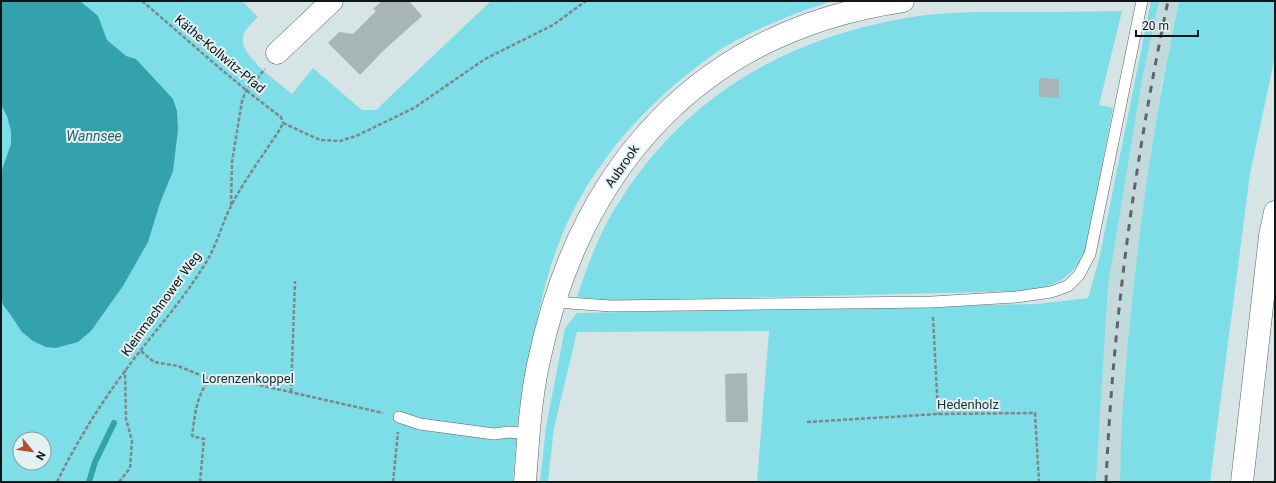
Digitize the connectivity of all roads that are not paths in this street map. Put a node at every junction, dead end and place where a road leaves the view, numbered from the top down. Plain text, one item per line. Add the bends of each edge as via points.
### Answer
1 (332, 1) edge
2 (903, 1) edge
3 (1142, 1) edge
4 (277, 53) road end
5 (1275, 212) edge
6 (555, 302) junction
7 (399, 417) road end
8 (529, 434) junction
9 (525, 482) edge
10 (1242, 482) edge

1 - 4 main road
2 - 6 main road, Aubrook via 843,13 793,30 745,54 706,79 673,105 616,171 593,210 574,250
3 - 6 lane via 1090,254 1079,275 1068,286 1037,295 932,302 611,306
5 - 10 main road via 1269,244
6 - 8 main road, Aubrook via 538,366
7 - 8 lane via 420,424 494,434
8 - 9 main road, Aubrook

